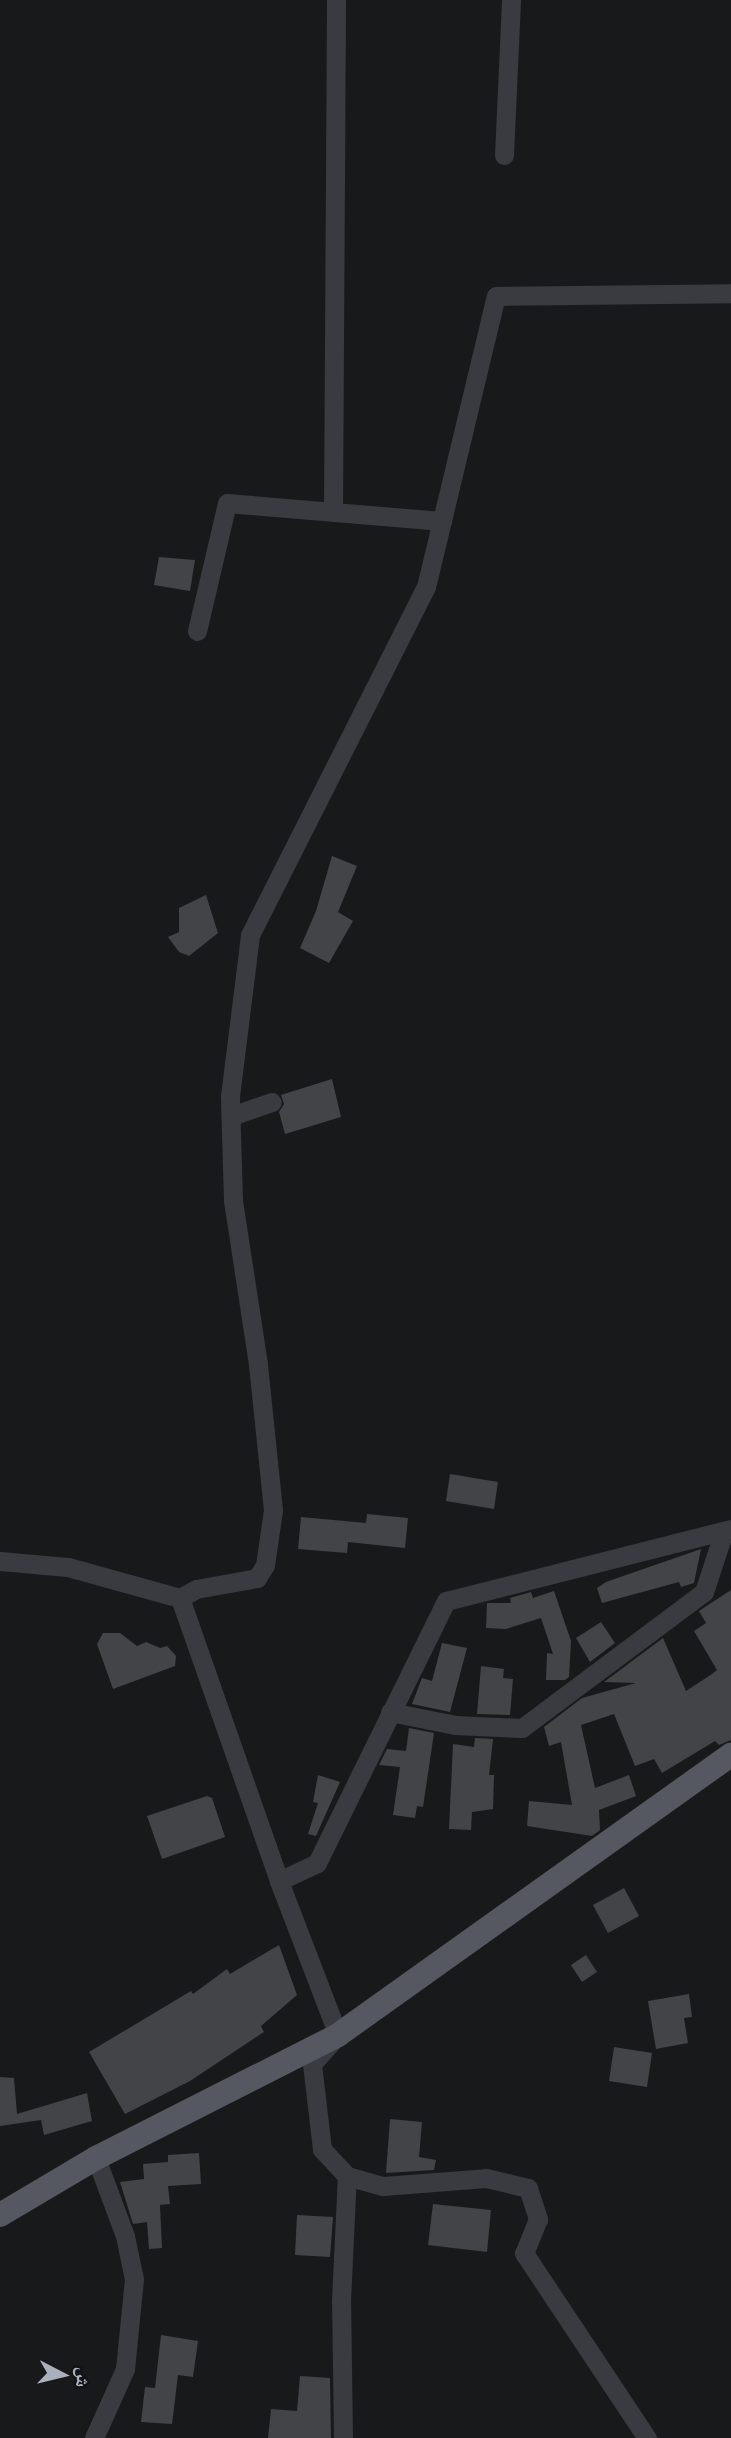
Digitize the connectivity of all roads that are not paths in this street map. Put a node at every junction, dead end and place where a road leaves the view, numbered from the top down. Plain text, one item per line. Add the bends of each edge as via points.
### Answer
1 (336, 0) edge
2 (511, 0) edge
3 (504, 155) dead end
4 (731, 293) edge
5 (333, 512) junction
6 (442, 521) junction
7 (197, 631) dead end
8 (272, 1102) dead end
9 (231, 1116) junction
10 (728, 1530) edge
11 (0, 1561) edge
12 (180, 1598) junction
13 (390, 1712) junction
14 (731, 1755) edge
15 (279, 1881) junction
16 (338, 2035) junction
17 (96, 2158) junction
18 (347, 2176) junction
19 (0, 2215) edge
20 (94, 2438) edge
21 (343, 2438) edge
22 (647, 2438) edge

1 - 5 street
2 - 3 street
4 - 6 street via 496,296
5 - 6 street
5 - 7 street via 227,503
6 - 9 street via 426,587 250,935
8 - 9 street
9 - 12 street via 233,1200 258,1364 273,1510 265,1565 257,1578 196,1589
10 - 13 street via 446,1601
10 - 13 street via 704,1592 522,1728 455,1725
11 - 12 street via 68,1567
12 - 15 street
13 - 15 street via 317,1863
14 - 16 main road
15 - 16 street
16 - 17 main road
16 - 18 street via 312,2064 322,2149
17 - 19 main road
17 - 20 street via 125,2236 134,2279 125,2369
18 - 21 street via 341,2301
18 - 22 street via 383,2186 486,2178 528,2188 538,2219 524,2253

